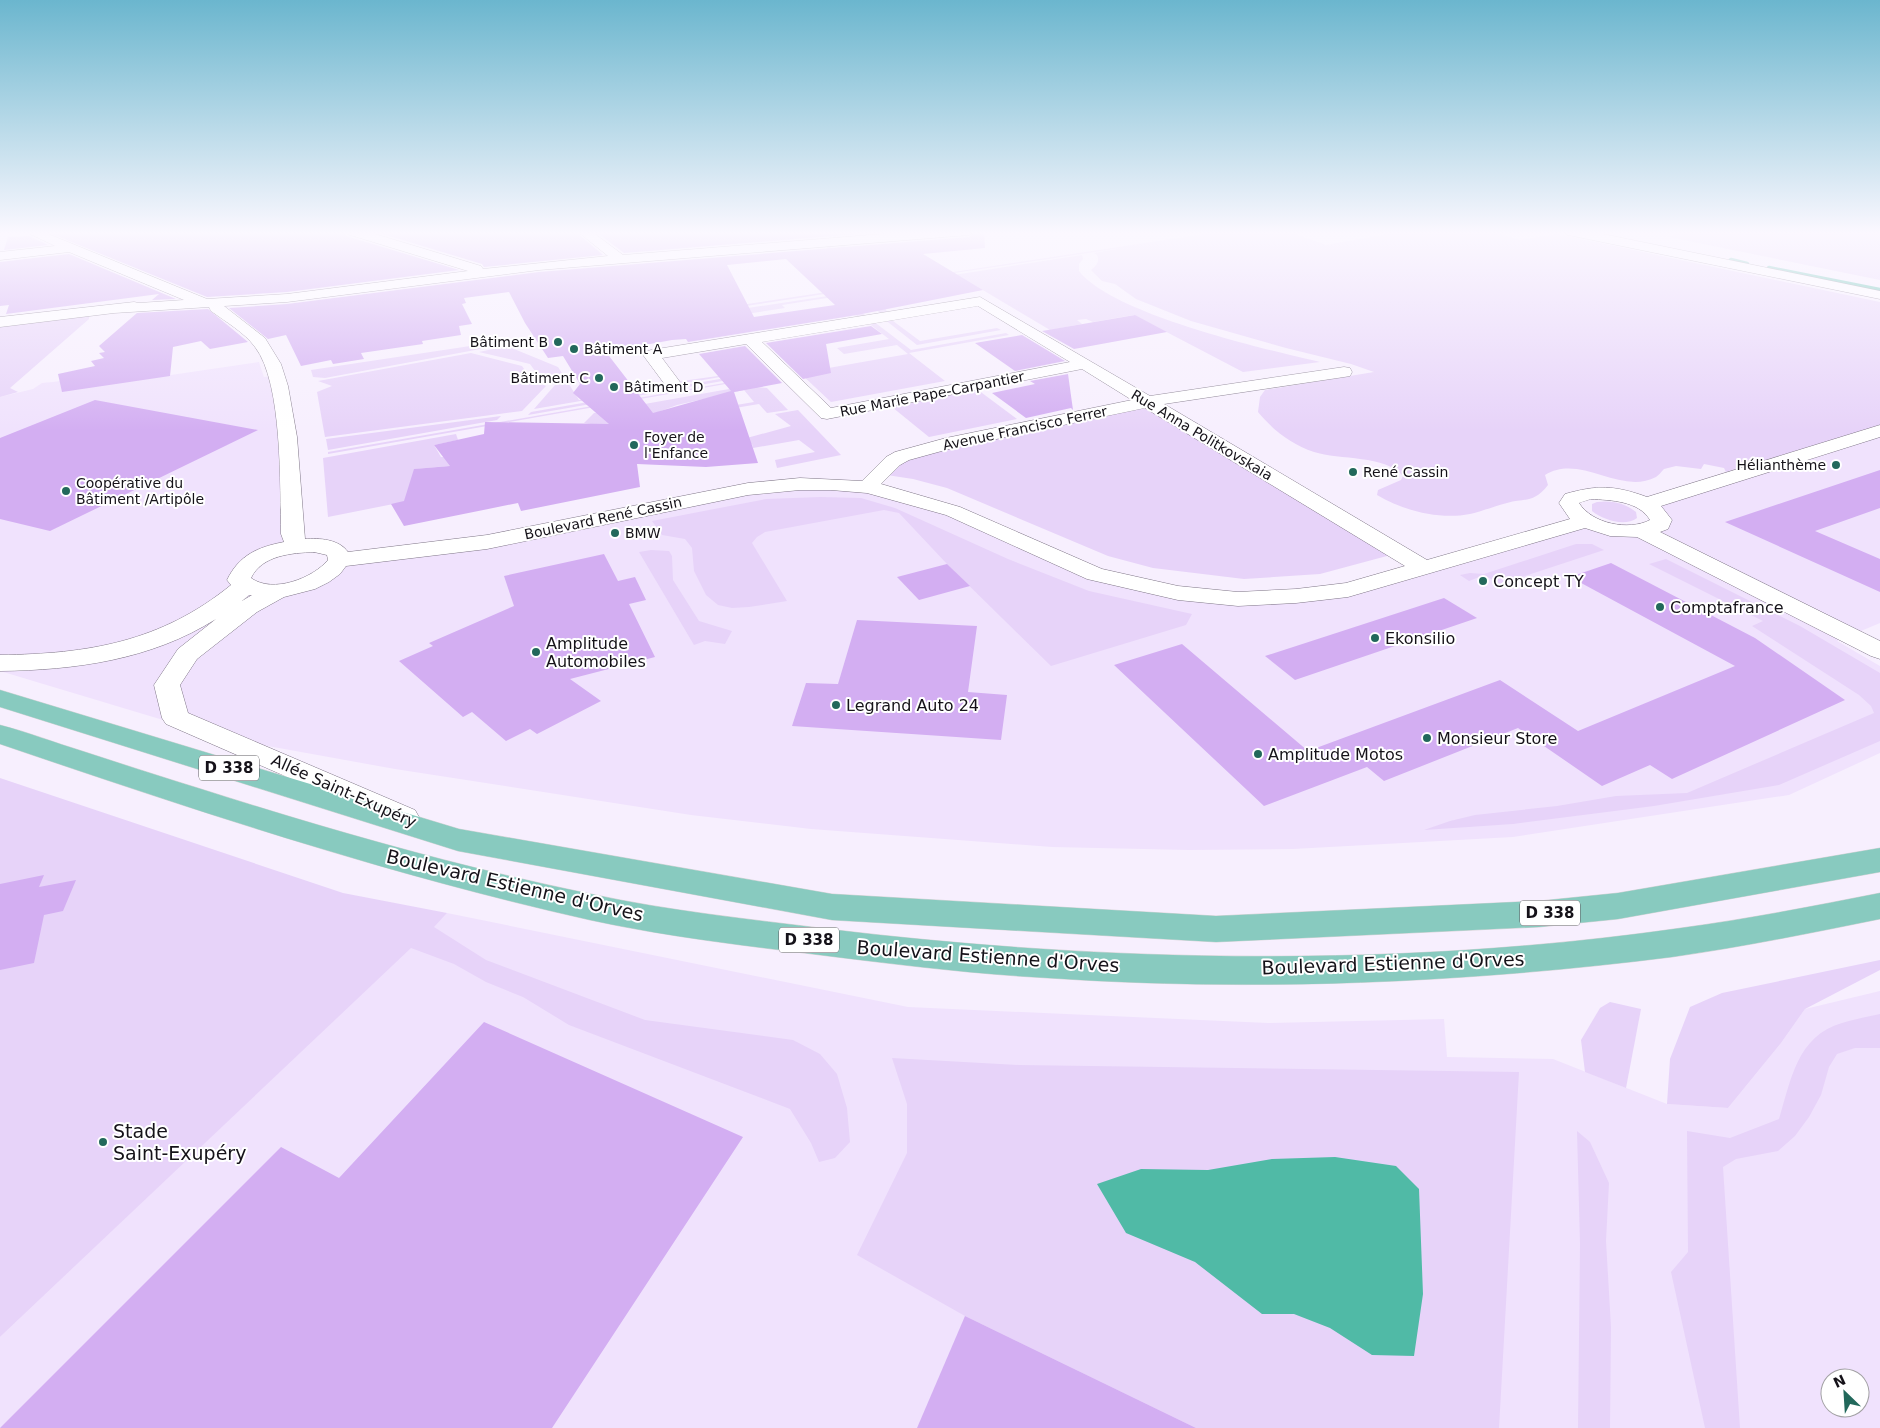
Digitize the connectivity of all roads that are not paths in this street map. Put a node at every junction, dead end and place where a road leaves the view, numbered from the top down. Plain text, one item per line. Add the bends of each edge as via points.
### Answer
1 (167, 298) edge
2 (190, 298) edge
3 (290, 298) edge
4 (219, 303) junction
5 (116, 309) junction
6 (0, 322) edge
7 (750, 339) junction
8 (1085, 364) junction
9 (1344, 372) dead end
10 (672, 382) dead end
11 (1148, 402) junction
12 (1880, 431) edge
13 (867, 487) junction
14 (1645, 504) junction
15 (1588, 521) junction
16 (1650, 529) junction
17 (296, 546) junction
18 (339, 560) junction
19 (1424, 569) junction
20 (245, 586) junction
21 (277, 591) junction
22 (1880, 632) edge
23 (1880, 651) edge
24 (0, 663) edge
25 (0, 698) edge
26 (0, 734) edge
27 (458, 840) junction
28 (1880, 860) edge
29 (1880, 906) edge

1 - 5 street
2 - 4 street
3 - 4 street
4 - 5 street
4 - 17 street via 216,308 264,347 276,375 283,407 292,534
5 - 6 street
7 - 8 street, Rue Anna Politkovskaia via 980,301
7 - 8 street, Rue Marie Pape-Carpantier via 827,414
7 - 10 street via 651,355
8 - 11 street, Rue Anna Politkovskaia
9 - 11 street, Avenue Francisco Ferrer
11 - 13 street, Avenue Francisco Ferrer via 913,452 893,461
11 - 19 street, Rue Anna Politkovskaia
12 - 14 street
13 - 18 street, Boulevard René Cassin via 800,484 748,488 487,542
13 - 19 street, Boulevard René Cassin via 953,511 1095,574 1178,593 1238,599 1296,596 1348,590
14 - 15 street via 1605,493 1580,494 1569,503 1571,510
14 - 16 street via 1658,513 1661,520
15 - 16 street via 1611,529
15 - 19 street, Boulevard René Cassin
16 - 22 street
16 - 23 street
17 - 18 street via 328,547 337,552
17 - 20 street via 249,563 241,571 239,580
18 - 21 street via 335,568 319,579
20 - 21 street
20 - 24 street via 226,604 197,623 156,641 82,658
21 - 27 street, Allée Saint-Exupéry via 248,607 187,654 167,684 176,718
25 - 27 main road, Boulevard Estienne d'Orves / D 338
26 - 29 main road, Boulevard Estienne d'Orves / D 338 via 250,816 455,874 594,908 872,948 1055,964 1199,969 1370,968 1521,959 1643,946
27 - 28 main road, Boulevard Estienne d'Orves / D 338 via 832,907 1216,929 1549,913 1618,906

